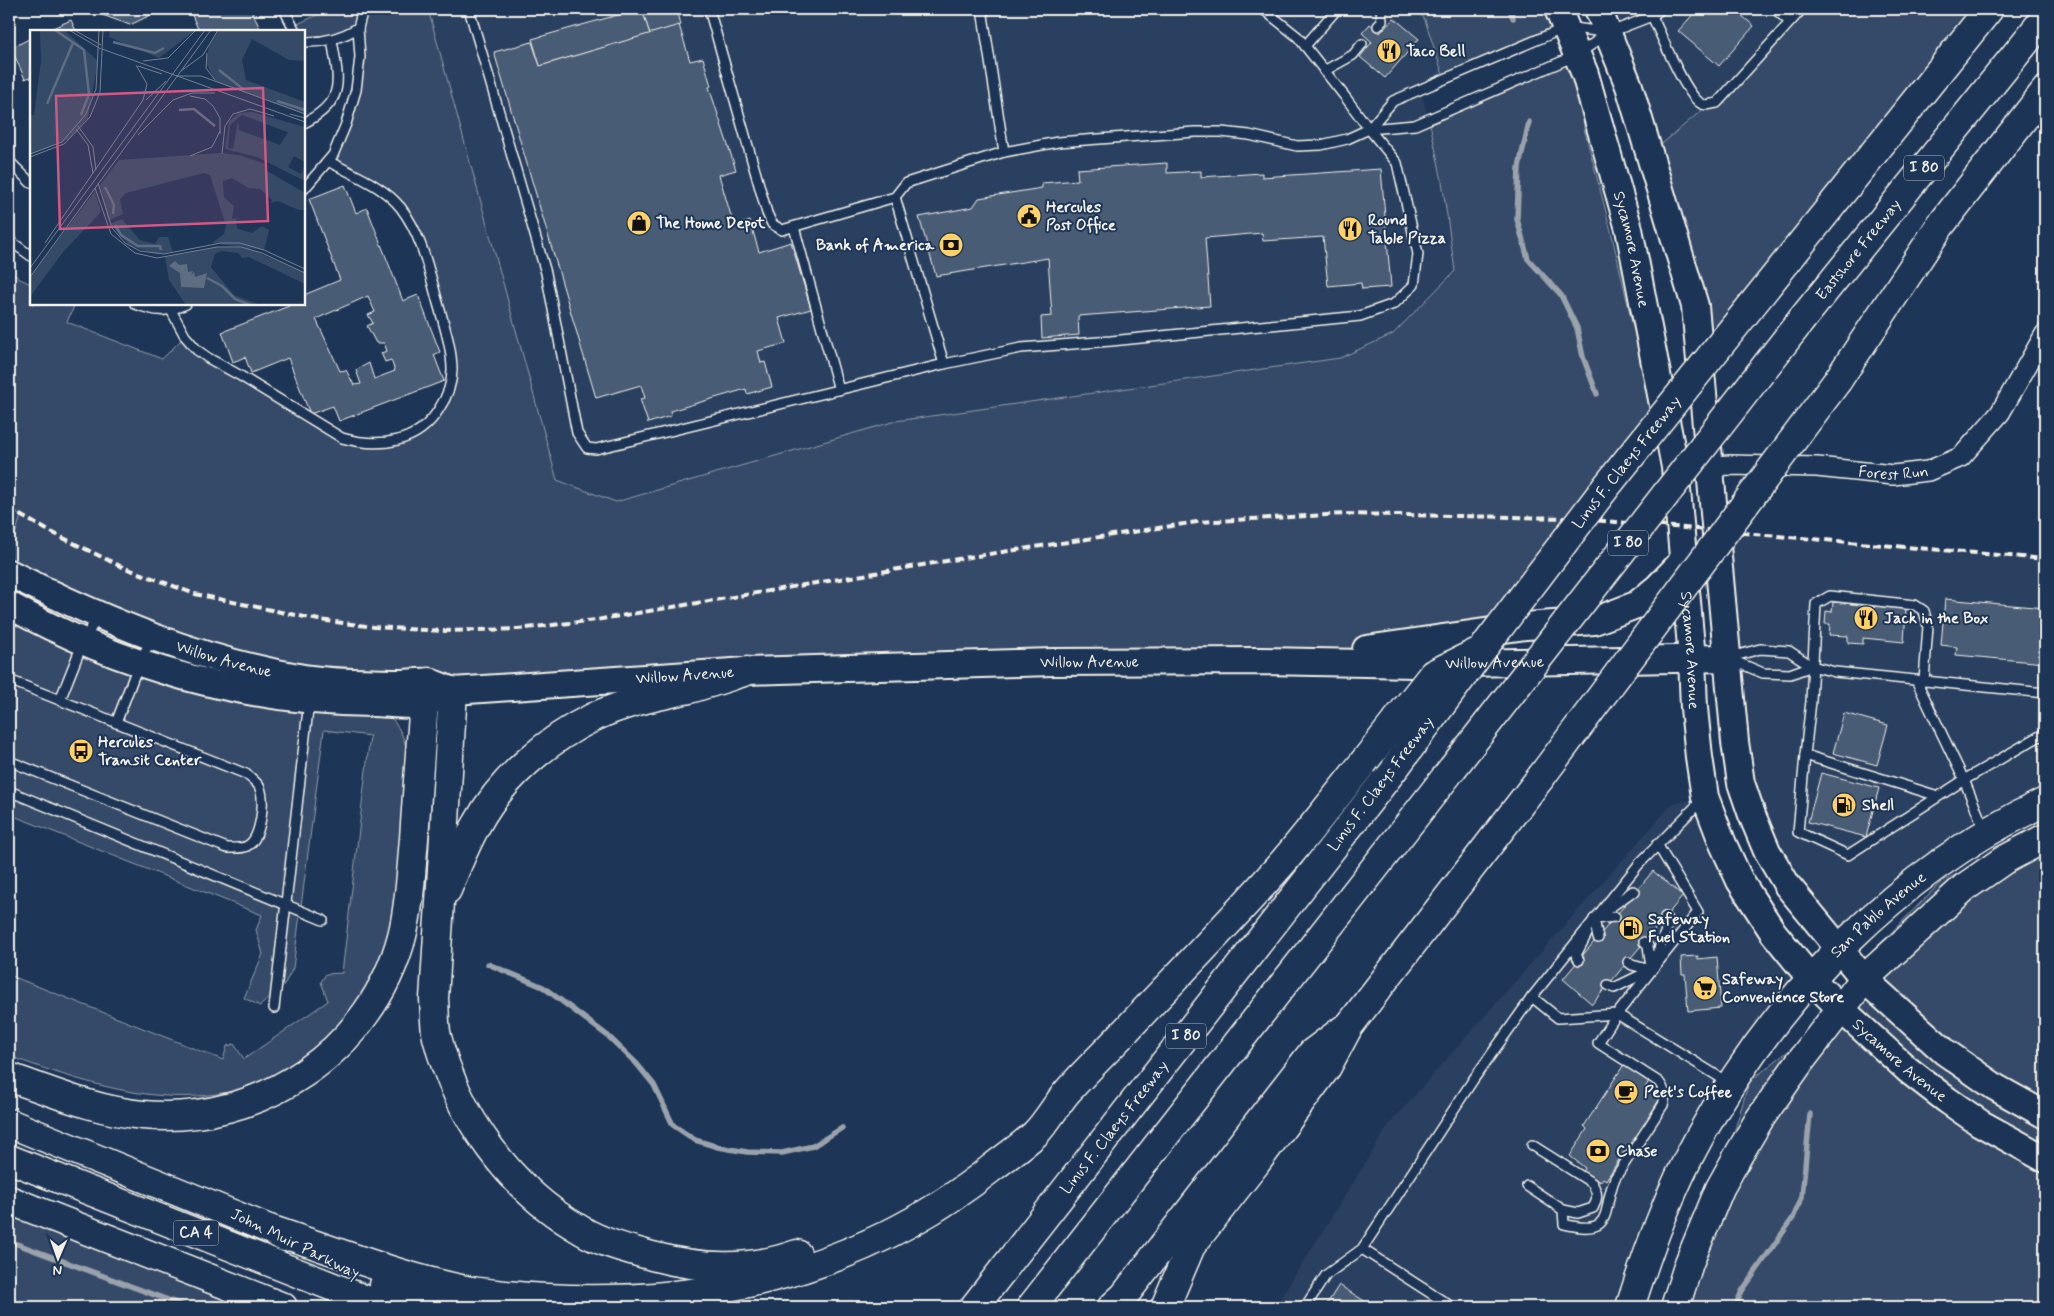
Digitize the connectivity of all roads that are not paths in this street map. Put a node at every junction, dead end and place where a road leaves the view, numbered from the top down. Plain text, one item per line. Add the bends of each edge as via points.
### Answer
1 (284, 9) edge
2 (363, 9) edge
3 (469, 9) edge
4 (709, 9) edge
5 (982, 9) edge
6 (1263, 9) edge
7 (1337, 9) edge
8 (1381, 9) edge
9 (1598, 9) edge
10 (1661, 9) edge
11 (1775, 9) edge
12 (1802, 9) edge
13 (1988, 9) edge
14 (1652, 16) junction
15 (1563, 18) edge
16 (2045, 18) edge
17 (1790, 22) junction
18 (1378, 26) dead end
19 (358, 28) junction
20 (294, 30) edge
21 (1608, 33) junction
22 (332, 40) junction
23 (305, 42) edge
24 (1362, 44) dead end
25 (1304, 46) junction
26 (1578, 55) junction
27 (1324, 71) junction
28 (2045, 91) edge
29 (305, 122) edge
30 (1368, 129) junction
31 (1004, 152) junction
32 (9, 161) edge
33 (328, 161) junction
34 (30, 182) edge
35 (305, 188) edge
36 (895, 197) junction
37 (794, 227) junction
38 (9, 240) edge
39 (30, 255) edge
40 (138, 305) edge
41 (184, 305) edge
42 (171, 310) junction
43 (2045, 334) edge
44 (944, 364) junction
45 (839, 390) junction
46 (1675, 467) junction
47 (1710, 468) junction
48 (1683, 562) junction
49 (9, 573) edge
50 (9, 604) edge
51 (99, 616) junction
52 (153, 637) junction
53 (82, 642) junction
54 (1482, 650) junction
55 (1692, 658) junction
56 (1727, 658) junction
57 (1260, 661) junction
58 (139, 664) junction
59 (1812, 666) junction
60 (747, 671) junction
61 (9, 680) edge
62 (1920, 681) junction
63 (312, 690) junction
64 (435, 692) junction
65 (2045, 693) edge
66 (60, 700) junction
67 (116, 723) junction
68 (2045, 734) edge
69 (1805, 755) junction
70 (9, 761) edge
71 (1964, 780) junction
72 (9, 791) edge
73 (1938, 796) junction
74 (1705, 797) junction
75 (2045, 802) edge
76 (1986, 833) junction
77 (2045, 838) edge
78 (1657, 844) junction
79 (1636, 892) dead end
80 (286, 905) junction
81 (439, 910) junction
82 (1665, 917) dead end
83 (1594, 918) junction
84 (1615, 918) dead end
85 (323, 920) dead end
86 (1598, 938) dead end
87 (1644, 942) dead end
88 (1840, 949) junction
89 (1579, 960) dead end
90 (1628, 962) dead end
91 (1651, 970) junction
92 (1811, 979) junction
93 (1864, 979) junction
94 (1608, 985) dead end
95 (1532, 997) junction
96 (274, 1008) dead end
97 (1841, 1009) junction
98 (1617, 1014) junction
99 (1349, 1026) junction
100 (9, 1077) edge
101 (1732, 1085) junction
102 (1068, 1090) junction
103 (2045, 1115) edge
104 (9, 1123) edge
105 (1532, 1144) dead end
106 (9, 1159) edge
107 (2045, 1159) edge
108 (1527, 1186) dead end
109 (9, 1200) edge
110 (1563, 1210) junction
111 (269, 1229) junction
112 (1362, 1249) junction
113 (283, 1307) edge
114 (384, 1307) edge
115 (443, 1307) edge
116 (974, 1307) edge
117 (1031, 1307) edge
118 (1112, 1307) edge
119 (1165, 1307) edge
120 (1305, 1307) edge
121 (1452, 1307) edge
122 (1630, 1307) edge
123 (1675, 1307) edge

1 - 20 lane
2 - 19 lane
3 - 45 lane via 546,273 581,442 587,448 596,449
4 - 37 lane via 767,213 772,224 782,230
5 - 31 lane
6 - 25 lane
7 - 25 lane
8 - 18 lane via 1382,21
9 - 21 street
10 - 14 lane
11 - 17 lane
12 - 17 lane
13 - 54 main road, Linus F. Claeys Freeway / I 80, bridge via 1606,486
14 - 17 lane via 1689,90 1700,103 1708,105 1717,103
14 - 21 lane
15 - 21 lane
15 - 26 street, Sycamore Avenue
15 - 30 lane via 1393,101
16 - 117 main road, Eastshore Freeway / I 80, bridge via 1803,318
19 - 22 lane
19 - 33 lane via 360,57 356,90 346,124
21 - 26 lane
21 - 47 street via 1629,86 1695,306
22 - 23 lane
22 - 29 lane via 338,87 332,102
24 - 27 lane via 1353,55
25 - 27 lane
26 - 30 lane via 1415,125
26 - 46 street, Sycamore Avenue via 1629,229
27 - 30 lane
28 - 99 main road, bridge via 1940,226 1838,380 1542,777
30 - 31 lane via 1347,139 1321,145 1297,146 1248,135 1195,132 1058,142
30 - 44 lane via 1397,162 1418,254 1414,285 1394,304 1360,316 1021,348
31 - 36 lane via 906,183
32 - 34 lane
33 - 35 lane
33 - 42 lane via 383,191 400,207 424,251 452,369 450,387 433,419 420,431 399,441 361,443 342,438 196,350 184,336
36 - 37 lane
36 - 44 lane
37 - 45 lane
38 - 39 lane
40 - 42 lane via 153,311
41 - 42 lane
43 - 47 street, Forest Run via 2000,413 1962,457 1928,472 1894,474 1817,467 1730,465
44 - 45 lane
46 - 47 street, Forest Run
46 - 48 street, Sycamore Avenue
47 - 56 street
48 - 55 street, Sycamore Avenue
48 - 57 street via 1636,605 1594,621 1526,626 1395,646
49 - 51 street, Willow Avenue
50 - 53 street, Willow Avenue
51 - 52 street, Willow Avenue
51 - 53 lane
52 - 58 lane
52 - 63 street, Willow Avenue
53 - 58 street, Willow Avenue
53 - 66 lane
54 - 102 main road, bridge via 1433,674 1282,862
54 - 116 main road, Linus F. Claeys Freeway / I 80, bridge via 1398,765
55 - 56 street, Willow Avenue
55 - 57 street, Willow Avenue via 1415,664
55 - 74 street, Sycamore Avenue via 1694,708
56 - 59 lane via 1763,673 1790,674
56 - 59 lane via 1760,649 1790,651
56 - 88 street via 1741,783 1752,815 1767,852 1787,885
57 - 60 street, Willow Avenue via 1053,662
58 - 63 street, Willow Avenue via 258,692
58 - 67 lane
59 - 62 lane via 1835,672
59 - 62 lane via 1816,604 1830,596 1915,606 1924,611 1928,626
59 - 69 lane
60 - 64 street, Willow Avenue
60 - 81 main road via 594,717 531,759 501,789 477,822
61 - 66 lane
62 - 65 lane
62 - 71 lane
63 - 64 street, Willow Avenue via 354,703
63 - 80 lane
64 - 81 main road
64 - 100 main road via 402,935 381,990 360,1022 334,1050 287,1085 252,1101 216,1112 179,1116 141,1115 103,1108
66 - 67 lane
67 - 70 lane via 246,774 260,786 263,802 254,839 246,847 227,848
68 - 71 lane
69 - 73 lane
69 - 73 lane via 1798,832 1848,855
71 - 73 lane
71 - 76 lane
72 - 80 lane
74 - 78 lane
74 - 92 street, Sycamore Avenue via 1740,881 1773,932
75 - 76 main road, San Pablo Avenue
76 - 88 main road, San Pablo Avenue via 1914,883
77 - 93 main road via 2004,860 1965,887
78 - 83 lane
78 - 91 lane via 1698,912
79 - 83 lane
80 - 85 lane
80 - 96 lane
81 - 102 main road via 434,999 437,1035 452,1081 469,1117 500,1164 550,1210 581,1231 617,1246 671,1261 727,1267 774,1262 825,1245 910,1206 981,1162
82 - 91 lane via 1669,922
83 - 84 lane
83 - 86 lane
83 - 89 lane via 1576,955
83 - 95 lane
87 - 91 lane via 1648,946
88 - 92 main road, San Pablo Avenue
88 - 93 street
90 - 91 lane
91 - 94 lane via 1614,988
91 - 98 lane
92 - 97 street, Sycamore Avenue
92 - 101 main road, San Pablo Avenue
93 - 97 main road
93 - 103 street via 1945,1052 1995,1087
95 - 98 lane via 1558,1018
95 - 112 lane
97 - 107 street, Sycamore Avenue via 1908,1070 1947,1100 1980,1123
97 - 123 main road via 1759,1120 1720,1188
98 - 101 lane
98 - 110 lane via 1598,1042 1659,1082 1665,1098 1615,1178 1606,1217 1598,1225 1588,1228 1564,1224
99 - 118 main road via 1312,1053
99 - 119 main road via 1327,1067 1191,1246
101 - 122 main road, San Pablo Avenue via 1700,1136 1670,1197
102 - 111 main road via 1036,1133 969,1186 909,1225 864,1248 788,1276 707,1295 626,1304 509,1297 391,1271
104 - 111 main road, John Muir Parkway / CA 4
105 - 110 lane via 1596,1189 1598,1196 1593,1208 1578,1213
106 - 114 main road, John Muir Parkway / CA 4
108 - 110 lane
109 - 113 main road
111 - 115 main road, John Muir Parkway / CA 4 via 342,1269
112 - 120 lane via 1326,1275
112 - 121 lane

